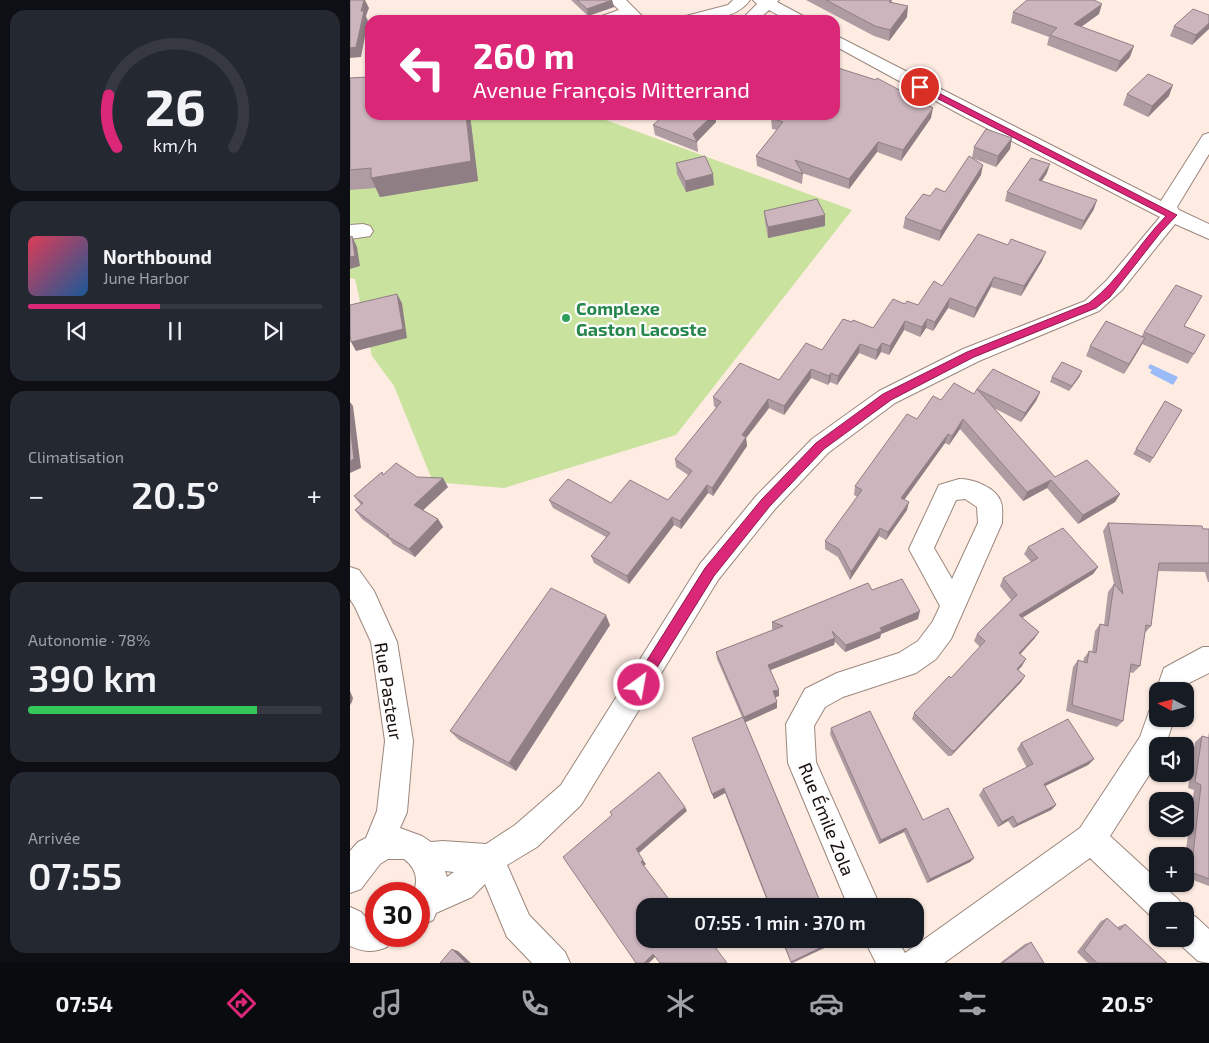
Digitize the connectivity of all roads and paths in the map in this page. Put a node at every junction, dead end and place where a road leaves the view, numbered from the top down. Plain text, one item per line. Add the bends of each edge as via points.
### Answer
1 (617, 0) edge
2 (767, 1) edge
3 (738, 4) edge
4 (632, 15) edge
5 (704, 15) edge
6 (747, 15) edge
7 (753, 15) edge
8 (791, 15) edge
9 (840, 43) edge
10 (1209, 139) edge
11 (1172, 215) junction
12 (1209, 232) edge
13 (350, 578) edge
14 (953, 605) dead end
15 (1209, 660) edge
16 (1173, 682) edge
17 (1157, 728) edge
18 (392, 812) junction
19 (1091, 839) junction
20 (376, 850) junction
21 (416, 851) junction
22 (489, 859) junction
23 (350, 878) edge
24 (430, 887) edge
25 (861, 898) edge
26 (1158, 902) edge
27 (430, 903) edge
28 (1194, 936) edge
29 (885, 948) edge
30 (1209, 950) edge
31 (554, 963) edge
32 (893, 963) edge
33 (917, 963) edge

1 - 4 street
2 - 7 street
2 - 8 street
3 - 5 street
3 - 6 street
9 - 11 street via 962,109
10 - 11 street via 1167,207
11 - 12 street
11 - 22 street via 1107,295 1092,306 971,355 887,397 820,446 766,502 710,572 571,795 526,836
13 - 18 street, Rue Pasteur via 365,599 384,642 392,686 399,741
14 - 25 street, Rue Émile Zola via 942,630 927,650 906,664 837,686 815,698 800,724 802,763
15 - 16 street via 1203,660 1174,677
17 - 19 street via 1152,744
18 - 20 street, Rue Pasteur
18 - 21 street, Rue Pasteur
19 - 26 street
19 - 33 street
20 - 21 street via 391,843
20 - 23 street via 368,854
21 - 22 street
21 - 24 street, Rue Pasteur via 433,878
22 - 27 street via 461,886
22 - 31 street via 518,926
28 - 30 street
29 - 32 street

